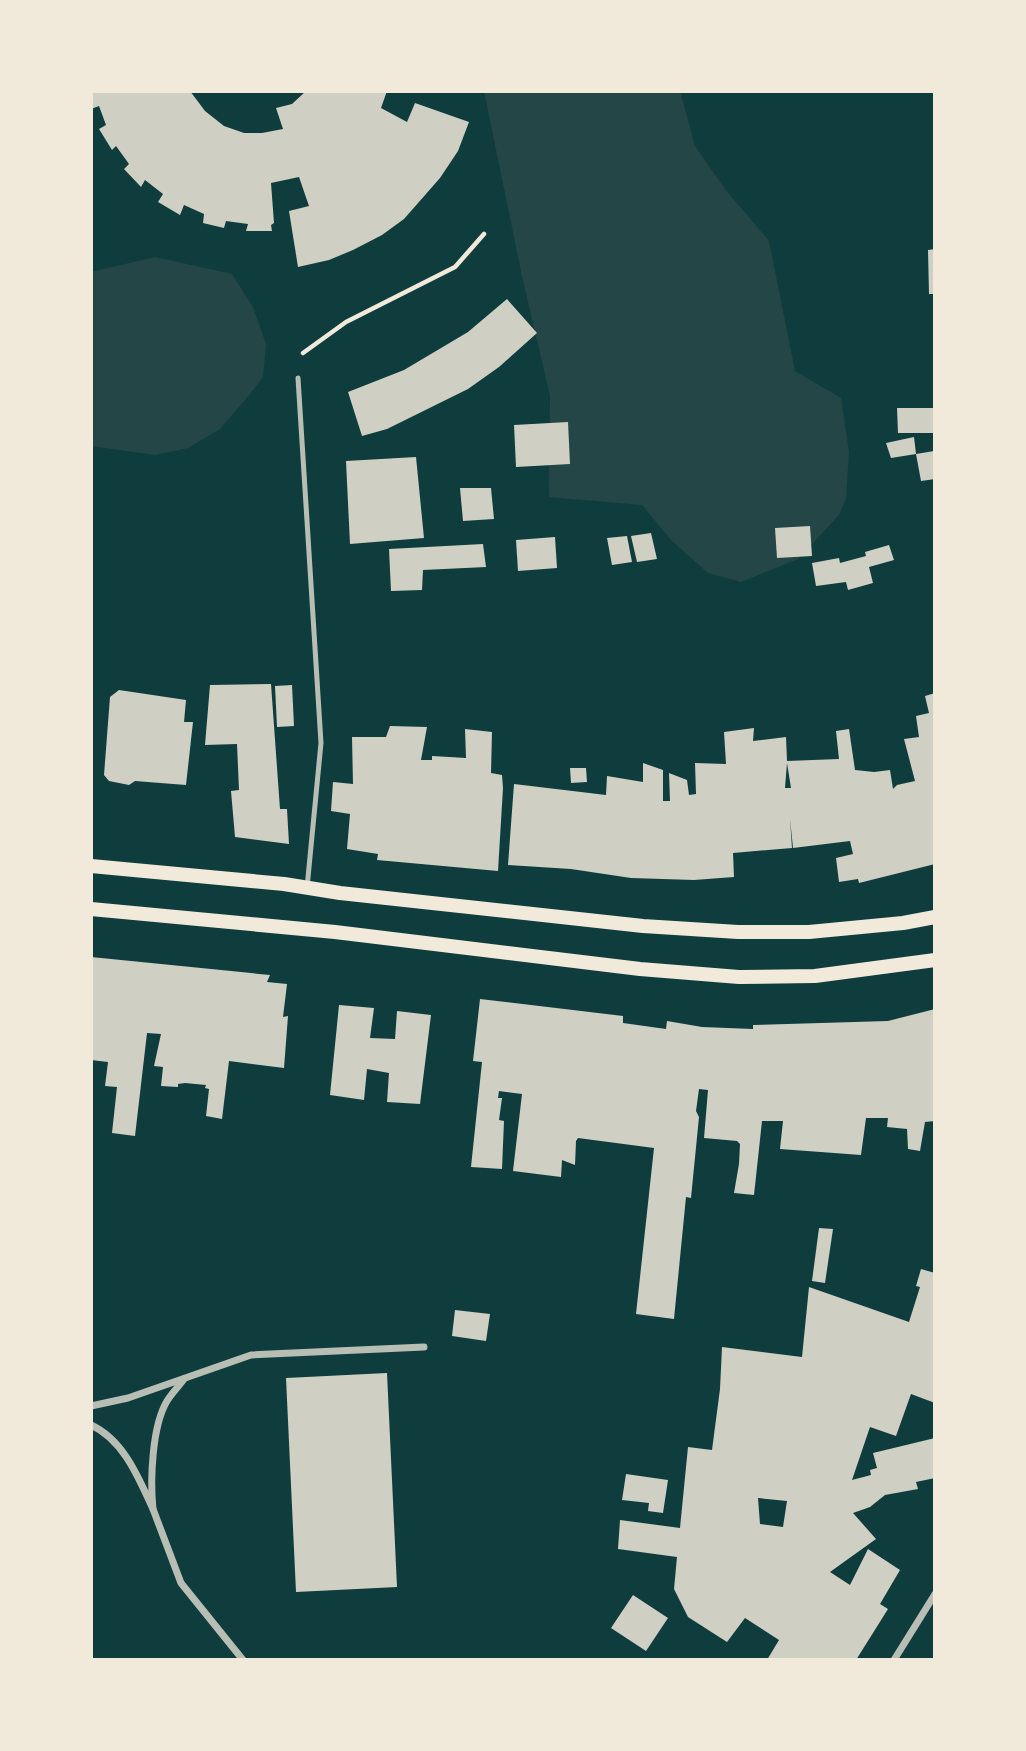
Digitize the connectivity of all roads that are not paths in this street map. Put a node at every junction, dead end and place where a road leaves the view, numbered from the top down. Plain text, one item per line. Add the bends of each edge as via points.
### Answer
1 (298, 378) road end
2 (91, 866) edge
3 (307, 888) junction
4 (91, 909) edge
5 (935, 917) edge
6 (935, 960) edge
7 (424, 1347) dead end
8 (184, 1378) junction
9 (91, 1406) edge
10 (91, 1425) edge
11 (153, 1509) junction
12 (935, 1594) edge
13 (243, 1660) edge
14 (894, 1660) edge

1 - 3 lane via 321,743
2 - 3 main road
3 - 5 main road via 643,926 738,932 808,932
4 - 6 main road via 739,977 816,976
7 - 8 street via 251,1355
8 - 9 street
8 - 11 street via 166,1402 156,1438 150,1480
10 - 11 street via 116,1444
11 - 13 street via 181,1583
12 - 14 street

